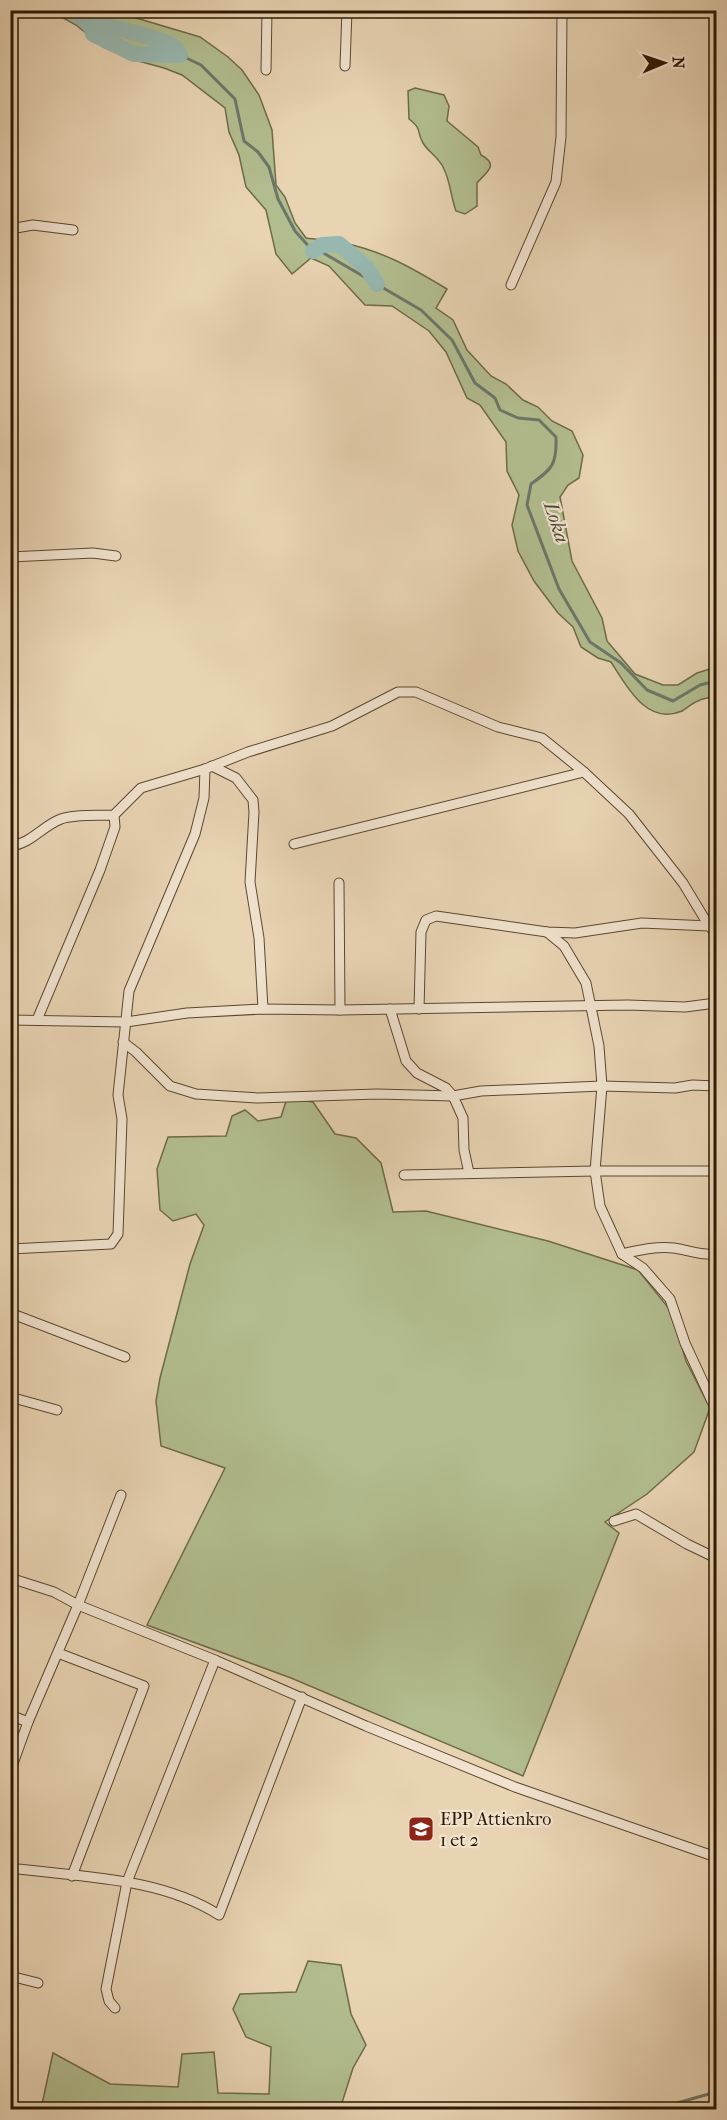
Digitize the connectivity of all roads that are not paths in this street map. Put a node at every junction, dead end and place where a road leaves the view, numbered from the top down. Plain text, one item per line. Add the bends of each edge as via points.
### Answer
1 (267, 10) edge
2 (347, 10) edge
3 (562, 10) edge
4 (345, 66) dead end
5 (266, 70) dead end
6 (10, 229) edge
7 (73, 230) dead end
8 (511, 285) dead end
9 (116, 556) dead end
10 (10, 557) edge
11 (208, 768) junction
12 (584, 772) junction
13 (114, 815) junction
14 (294, 844) dead end
15 (10, 846) edge
16 (339, 883) dead end
17 (713, 930) edge
18 (547, 932) junction
19 (717, 1004) edge
20 (591, 1006) junction
21 (263, 1009) junction
22 (390, 1009) junction
23 (419, 1009) junction
24 (340, 1010) junction
25 (10, 1020) edge
26 (38, 1020) junction
27 (126, 1022) junction
28 (123, 1042) junction
29 (602, 1086) junction
30 (717, 1086) edge
31 (453, 1096) junction
32 (595, 1171) junction
33 (717, 1171) edge
34 (469, 1173) junction
35 (404, 1175) dead end
36 (10, 1249) edge
37 (622, 1254) junction
38 (717, 1254) edge
39 (10, 1313) edge
40 (124, 1356) dead end
41 (10, 1397) edge
42 (57, 1410) dead end
43 (717, 1410) edge
44 (121, 1495) dead end
45 (614, 1521) dead end
46 (717, 1558) edge
47 (10, 1578) edge
48 (78, 1605) junction
49 (58, 1653) junction
50 (215, 1659) junction
51 (302, 1698) junction
52 (10, 1715) edge
53 (28, 1722) junction
54 (10, 1772) edge
55 (717, 1857) edge
56 (10, 1868) edge
57 (72, 1876) junction
58 (127, 1882) junction
59 (10, 1976) edge
60 (38, 1983) dead end
61 (115, 2008) dead end

1 - 5 street
2 - 4 street
3 - 8 street via 561,137 556,182
6 - 7 street via 33,225
9 - 10 street via 93,553
11 - 12 street via 332,726 398,692 416,692 498,727 542,738
11 - 13 street via 141,788
11 - 21 street via 236,778 253,800 250,882 260,939
11 - 27 street via 195,834 129,991
12 - 14 street
12 - 17 street via 629,814 683,882
13 - 15 street via 60,820 35,837
13 - 26 street via 115,827 100,870
16 - 24 street
17 - 18 street via 642,923 575,933
18 - 20 street via 564,946 586,983
18 - 23 street via 435,916 426,920 421,932
19 - 20 street
20 - 23 street
20 - 29 street
21 - 24 street
21 - 27 street via 187,1013
22 - 23 street
22 - 24 street
22 - 31 street via 406,1061 417,1073
25 - 26 street
26 - 27 street
27 - 28 street
28 - 31 street via 170,1086 196,1094 258,1098
28 - 36 street via 118,1095 122,1119 118,1234 111,1244
29 - 30 street
29 - 31 street
29 - 32 street
31 - 34 street via 463,1118
32 - 33 street
32 - 34 street
32 - 37 street via 600,1206
34 - 35 street
37 - 38 street via 673,1248
37 - 43 street via 644,1268 670,1299 685,1343
39 - 40 street
41 - 42 street
44 - 48 street
45 - 46 street via 636,1514
47 - 48 street via 54,1592
48 - 49 street
48 - 50 street
49 - 53 street
49 - 57 street via 144,1686
50 - 51 street
50 - 58 street
51 - 55 street via 525,1790
51 - 58 street via 219,1915 165,1890
52 - 53 street
53 - 54 street
56 - 57 street
57 - 58 street
58 - 61 street via 106,1989
59 - 60 street

